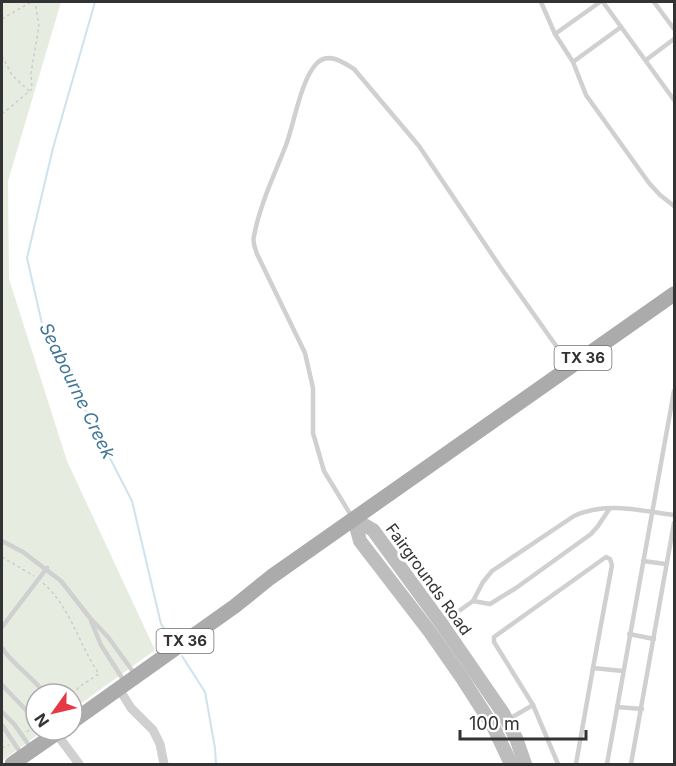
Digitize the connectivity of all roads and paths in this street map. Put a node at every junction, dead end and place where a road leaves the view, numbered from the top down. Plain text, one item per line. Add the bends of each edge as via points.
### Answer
1 (30, 2) edge
2 (35, 2) edge
3 (541, 2) edge
4 (601, 2) edge
5 (654, 2) edge
6 (2, 19) edge
7 (621, 27) junction
8 (675, 29) edge
9 (555, 34) junction
10 (675, 39) edge
11 (2, 56) edge
12 (646, 60) junction
13 (573, 62) junction
14 (29, 91) junction
15 (675, 100) edge
16 (2, 114) edge
17 (675, 206) edge
18 (675, 294) edge
19 (571, 367) junction
20 (675, 391) edge
21 (610, 508) junction
22 (652, 512) junction
23 (675, 515) edge
24 (354, 519) junction
25 (675, 522) edge
26 (2, 541) edge
27 (2, 557) edge
28 (643, 561) junction
29 (666, 564) junction
30 (47, 568) junction
31 (38, 579) junction
32 (473, 601) junction
33 (90, 618) junction
34 (2, 627) edge
35 (436, 627) junction
36 (629, 634) junction
37 (654, 639) junction
38 (2, 648) edge
39 (593, 668) junction
40 (623, 671) junction
41 (36, 682) edge
42 (126, 682) junction
43 (84, 684) edge
44 (2, 685) edge
45 (533, 705) junction
46 (617, 707) junction
47 (24, 708) edge
48 (642, 710) junction
49 (2, 712) edge
50 (84, 713) edge
51 (507, 721) junction
52 (2, 725) edge
53 (494, 728) junction
54 (45, 742) edge
55 (65, 742) edge
56 (23, 757) edge
57 (79, 765) edge
58 (164, 765) edge
59 (511, 765) edge
60 (525, 765) edge
61 (558, 765) edge
62 (576, 765) edge
63 (607, 765) edge
64 (632, 765) edge

1 - 6 path
2 - 14 path via 39,26
3 - 9 lane
4 - 7 lane
4 - 9 lane
5 - 8 lane
7 - 12 lane
7 - 13 lane
9 - 13 lane
10 - 12 lane
11 - 14 path via 12,75
12 - 15 lane
13 - 17 lane via 586,95 649,183
14 - 16 path
18 - 19 main road, TX 36
19 - 24 main road, TX 36
19 - 24 lane via 419,146 354,69 330,58 317,63 305,83 253,240 256,254 305,353 313,388 313,433 324,471
20 - 22 lane
21 - 22 lane
21 - 32 lane via 587,510 565,522 492,572
21 - 32 lane via 591,534 516,588 490,604
22 - 23 lane
22 - 28 lane
24 - 35 street, Fairgrounds Road via 373,530
24 - 42 main road, TX 36
25 - 29 lane
26 - 30 lane
27 - 31 path
28 - 29 lane
28 - 36 lane
29 - 37 lane
30 - 31 lane
30 - 33 lane
31 - 34 lane
31 - 43 path via 63,608 99,674
32 - 35 lane
33 - 42 lane via 101,645
33 - 42 lane via 108,637
35 - 51 street, Fairgrounds Road
35 - 53 street, Fairgrounds Road
36 - 37 lane
36 - 40 lane
37 - 48 lane
38 - 41 lane
39 - 40 lane
39 - 45 lane via 612,565 606,557 494,637
39 - 62 lane
40 - 46 lane
42 - 50 main road, TX 36
42 - 58 street via 131,708 153,730
44 - 47 lane
45 - 51 lane
45 - 61 lane
46 - 48 lane
46 - 63 lane
48 - 64 lane
49 - 56 lane via 14,724
51 - 53 lane
51 - 60 street, Fairgrounds Road
52 - 56 lane
53 - 59 street, Fairgrounds Road
54 - 56 main road
55 - 57 street

